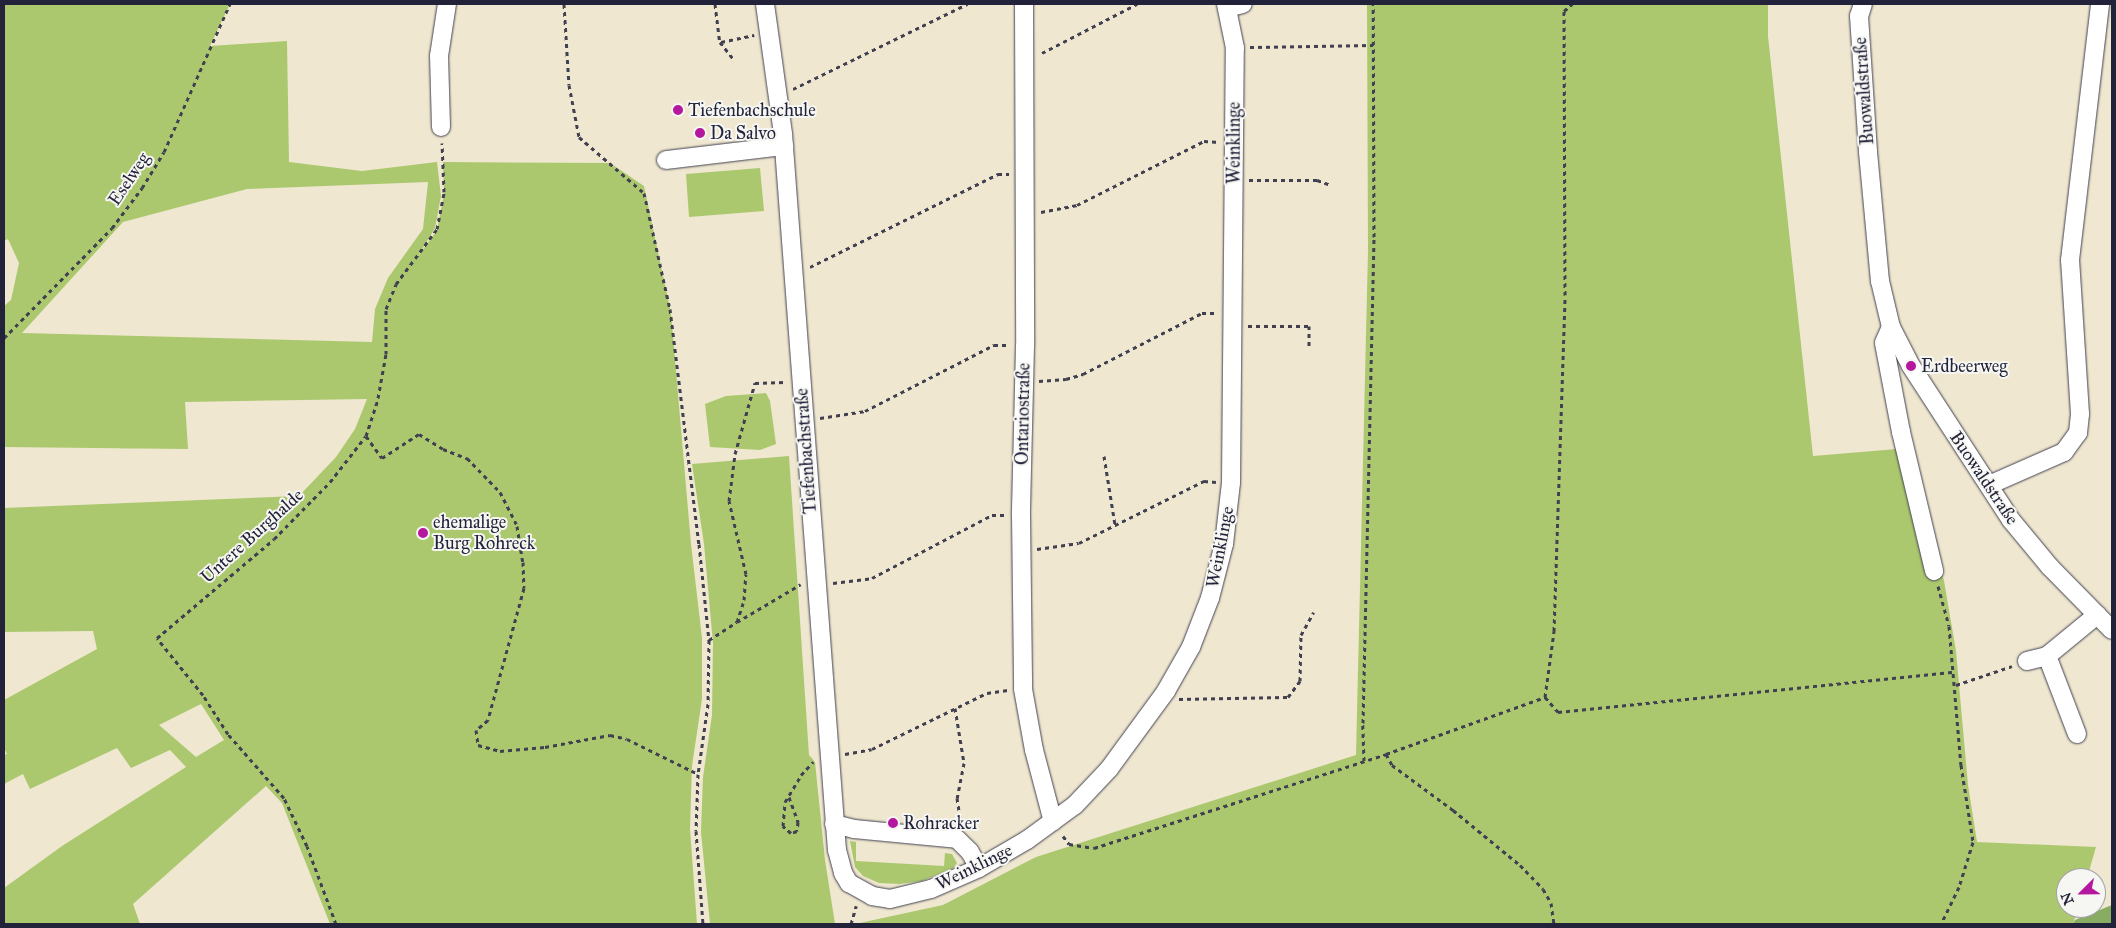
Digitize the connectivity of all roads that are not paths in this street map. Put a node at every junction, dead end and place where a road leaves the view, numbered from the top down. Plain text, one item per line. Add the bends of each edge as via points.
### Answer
1 (448, 4) edge
2 (765, 4) edge
3 (1024, 4) edge
4 (1863, 4) edge
5 (2100, 4) edge
6 (1232, 5) edge
7 (441, 127) road end
8 (784, 146) junction
9 (666, 160) dead end
10 (1892, 327) junction
11 (1989, 485) junction
12 (1934, 571) road end
13 (2097, 614) junction
14 (2112, 630) edge
15 (2047, 656) junction
16 (2027, 660) road end
17 (2077, 734) dead end
18 (1053, 822) junction
19 (834, 824) junction
20 (979, 868) junction
21 (861, 891) joint

1 - 7 street via 439,56
2 - 8 street, Tiefenbachstraße
3 - 18 street, Ontariostraße via 1021,515 1024,689 1034,750
4 - 10 street, Buowaldstraße via 1859,16 1868,152 1880,281
5 - 11 street via 2070,260 2080,414 2078,433 2064,452
6 - 18 street, Weinklinge via 1235,48 1231,483 1224,544 1210,598 1191,647 1166,691 1109,769
8 - 9 street
8 - 19 street, Tiefenbachstraße
10 - 11 street, Buowaldstraße via 1911,366
10 - 12 street via 1884,343
11 - 13 street, Buowaldstraße via 2044,560
13 - 14 street, Buowaldstraße
13 - 15 street
15 - 16 street
15 - 17 street
18 - 20 street, Weinklinge
19 - 20 street via 854,829 957,839
19 - 21 street, Tiefenbachstraße via 843,873 849,883
20 - 21 street, Weinklinge via 931,889 890,899 880,899

